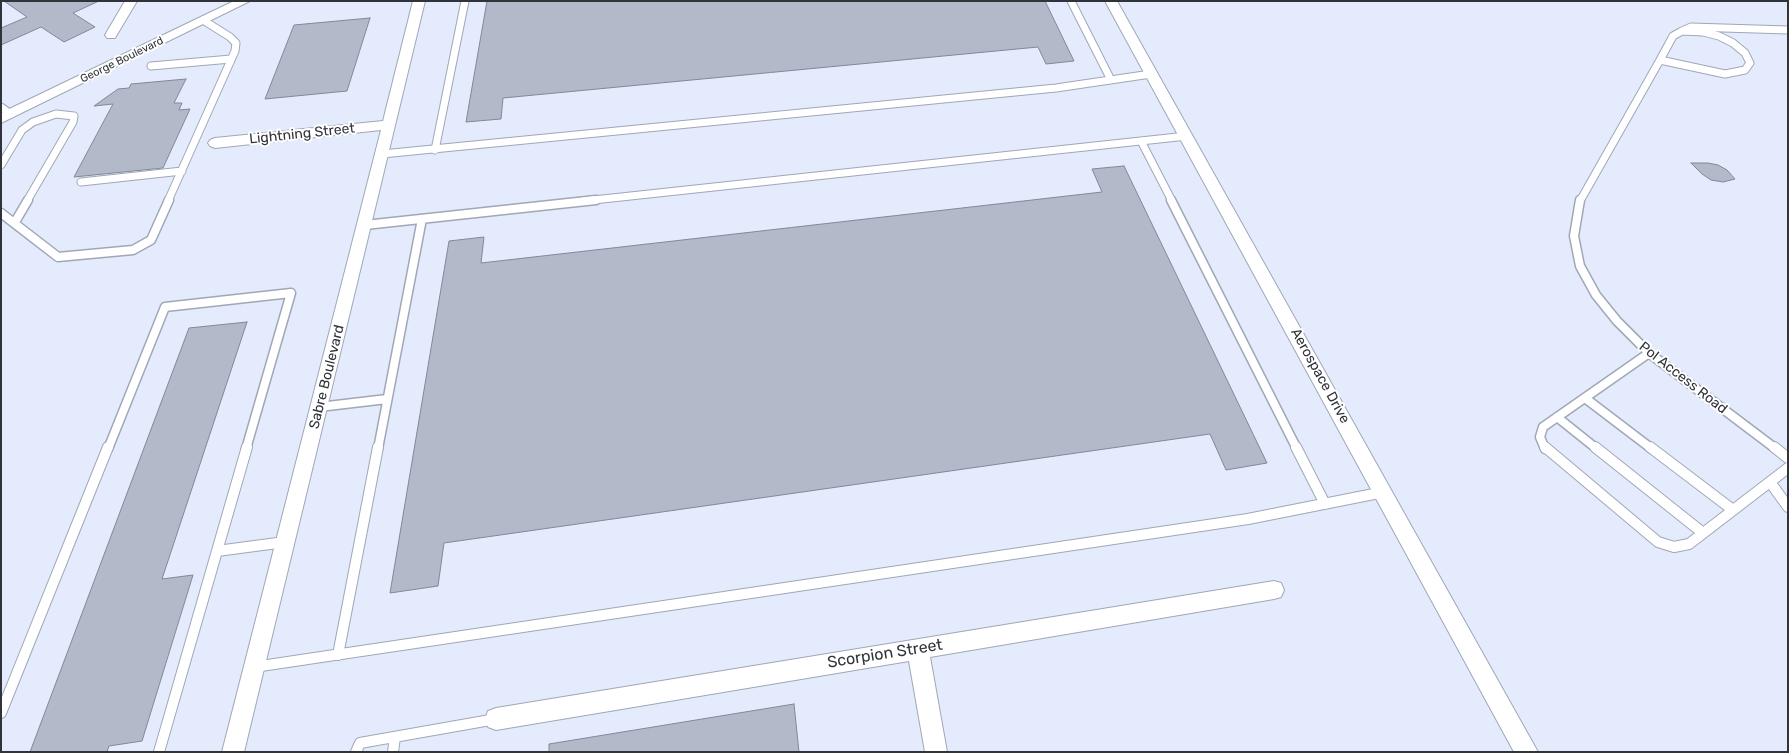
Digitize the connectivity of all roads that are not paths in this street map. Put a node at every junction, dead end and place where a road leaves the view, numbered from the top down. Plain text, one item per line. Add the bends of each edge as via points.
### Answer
1 (131, 1) edge
2 (244, 1) edge
3 (419, 1) edge
4 (465, 1) edge
5 (1071, 1) edge
6 (1112, 1) edge
7 (203, 20) junction
8 (1788, 30) edge
9 (1682, 31) junction
10 (112, 35) dead end
11 (231, 59) junction
12 (1660, 60) junction
13 (151, 66) dead end
14 (1151, 74) junction
15 (1111, 80) junction
16 (5, 113) edge
17 (390, 125) junction
18 (1187, 136) junction
19 (1141, 141) junction
20 (215, 143) dead end
21 (435, 150) junction
22 (382, 154) junction
23 (1, 165) edge
24 (182, 171) junction
25 (81, 182) dead end
26 (1, 213) edge
27 (422, 219) junction
28 (15, 222) junction
29 (365, 225) junction
30 (1648, 354) junction
31 (1584, 398) junction
32 (387, 399) junction
33 (319, 407) junction
34 (1557, 417) junction
35 (1788, 458) edge
36 (1788, 468) edge
37 (1770, 482) junction
38 (1384, 492) junction
39 (1324, 504) junction
40 (1788, 507) edge
41 (1733, 510) junction
42 (1703, 533) junction
43 (285, 542) junction
44 (217, 551) junction
45 (1274, 590) dead end
46 (918, 649) junction
47 (338, 655) junction
48 (254, 667) junction
49 (1, 713) edge
50 (496, 719) joint
51 (396, 737) junction
52 (159, 752) edge
53 (233, 752) edge
54 (356, 752) edge
55 (393, 752) edge
56 (936, 752) edge
57 (1527, 752) edge

1 - 10 street
2 - 7 street, George Boulevard
3 - 17 street, Sabre Boulevard
4 - 21 lane
5 - 15 lane
6 - 14 street, Aerospace Drive
7 - 11 lane via 236,43
7 - 16 street, George Boulevard
8 - 9 lane via 1698,26
9 - 12 lane, Pol Access Road via 1673,36
9 - 12 lane via 1719,36 1745,53 1750,63 1746,70 1725,74
11 - 13 lane
11 - 24 lane
12 - 30 lane, Pol Access Road via 1580,199 1574,236 1580,266 1596,295
14 - 15 lane
14 - 18 street, Aerospace Drive
15 - 21 lane
17 - 20 street, Lightning Street
17 - 22 street, Sabre Boulevard
18 - 19 lane
18 - 38 street, Aerospace Drive
19 - 27 lane
19 - 39 lane
21 - 22 lane
22 - 29 street, Sabre Boulevard
23 - 28 lane via 22,130 33,122 56,114 74,116
24 - 25 lane
24 - 28 lane via 151,240 133,250 58,257
26 - 28 lane
27 - 29 lane
27 - 32 lane
29 - 33 street, Sabre Boulevard
30 - 31 lane
30 - 35 lane, Pol Access Road
31 - 34 lane
31 - 41 lane
32 - 33 lane
32 - 47 lane
33 - 43 street, Sabre Boulevard
34 - 42 lane
34 - 42 lane via 1543,427 1540,438 1546,450 1658,542 1674,546 1689,544
36 - 37 lane
37 - 40 lane
37 - 41 lane
38 - 39 lane
38 - 57 street, Aerospace Drive
39 - 47 lane via 1248,519
41 - 42 lane
43 - 44 lane
43 - 48 street, Sabre Boulevard
44 - 49 lane via 291,293 165,307
44 - 52 lane
45 - 46 street, Scorpion Street
46 - 50 street, Scorpion Street
46 - 56 street
47 - 48 lane
48 - 53 street, Sabre Boulevard
50 - 51 lane
51 - 54 lane via 360,743
51 - 55 lane

